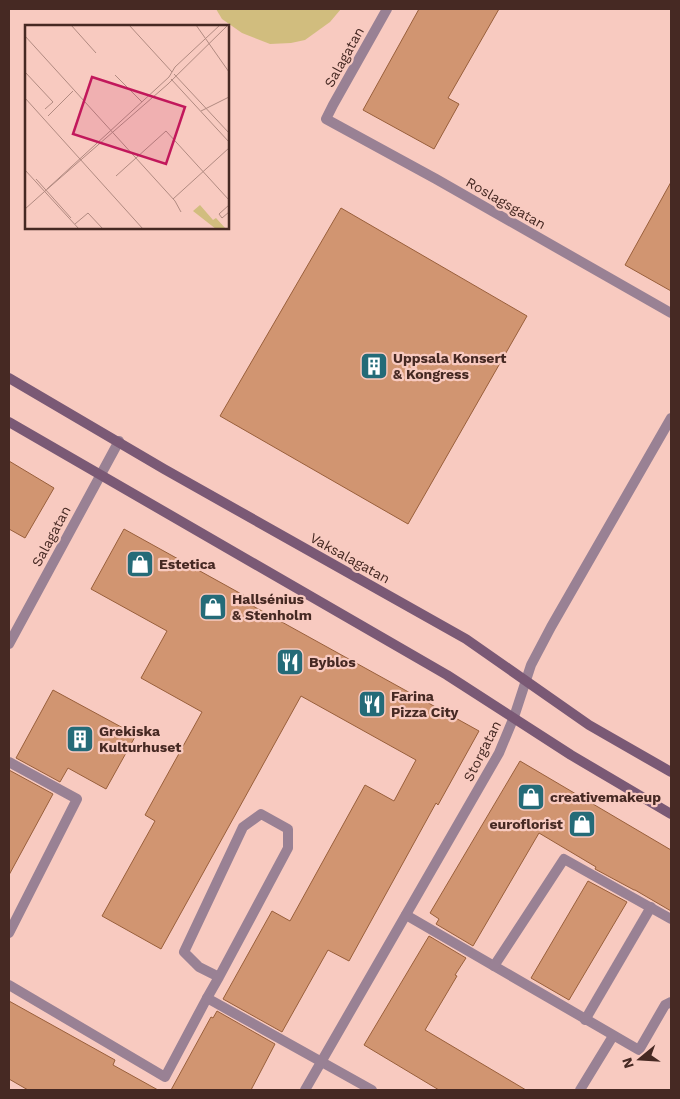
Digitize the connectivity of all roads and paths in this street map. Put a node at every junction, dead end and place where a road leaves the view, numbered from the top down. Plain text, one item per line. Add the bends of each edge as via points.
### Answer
1 (387, 9) edge
2 (326, 119) joint
3 (671, 313) edge
4 (9, 378) edge
5 (671, 418) edge
6 (9, 422) edge
7 (118, 441) junction
8 (100, 474) junction
9 (9, 644) edge
10 (526, 681) junction
11 (514, 717) junction
12 (9, 762) edge
13 (671, 772) edge
14 (671, 814) edge
15 (650, 907) junction
16 (406, 915) junction
17 (671, 918) edge
18 (9, 933) edge
19 (494, 966) junction
20 (219, 977) junction
21 (9, 985) edge
22 (207, 998) junction
23 (671, 1002) edge
24 (585, 1020) junction
25 (613, 1036) junction
26 (321, 1062) junction
27 (305, 1090) edge
28 (372, 1090) edge
29 (580, 1090) edge

1 - 2 street, Salagatan
2 - 3 street, Roslagsgatan
4 - 7 main road, Vaksalagatan
5 - 10 street, Storgatan via 551,626
6 - 8 main road
7 - 8 street, Salagatan
7 - 10 main road, Vaksalagatan via 466,638
8 - 9 street, Salagatan
8 - 11 main road via 440,670
10 - 11 street, Storgatan
10 - 13 main road, Vaksalagatan via 589,725
11 - 14 main road
11 - 16 street, Storgatan via 499,753
12 - 18 street via 77,799
15 - 17 street
15 - 19 street via 564,860
15 - 24 street
16 - 19 street
16 - 26 street, Storgatan
19 - 24 street
20 - 20 street via 288,848 288,830 261,814 244,827 184,952 199,967
20 - 22 street
21 - 22 street via 165,1077
22 - 26 street
23 - 25 street via 665,1006 639,1050
24 - 25 street
25 - 29 street
26 - 27 street, Storgatan
26 - 28 street

